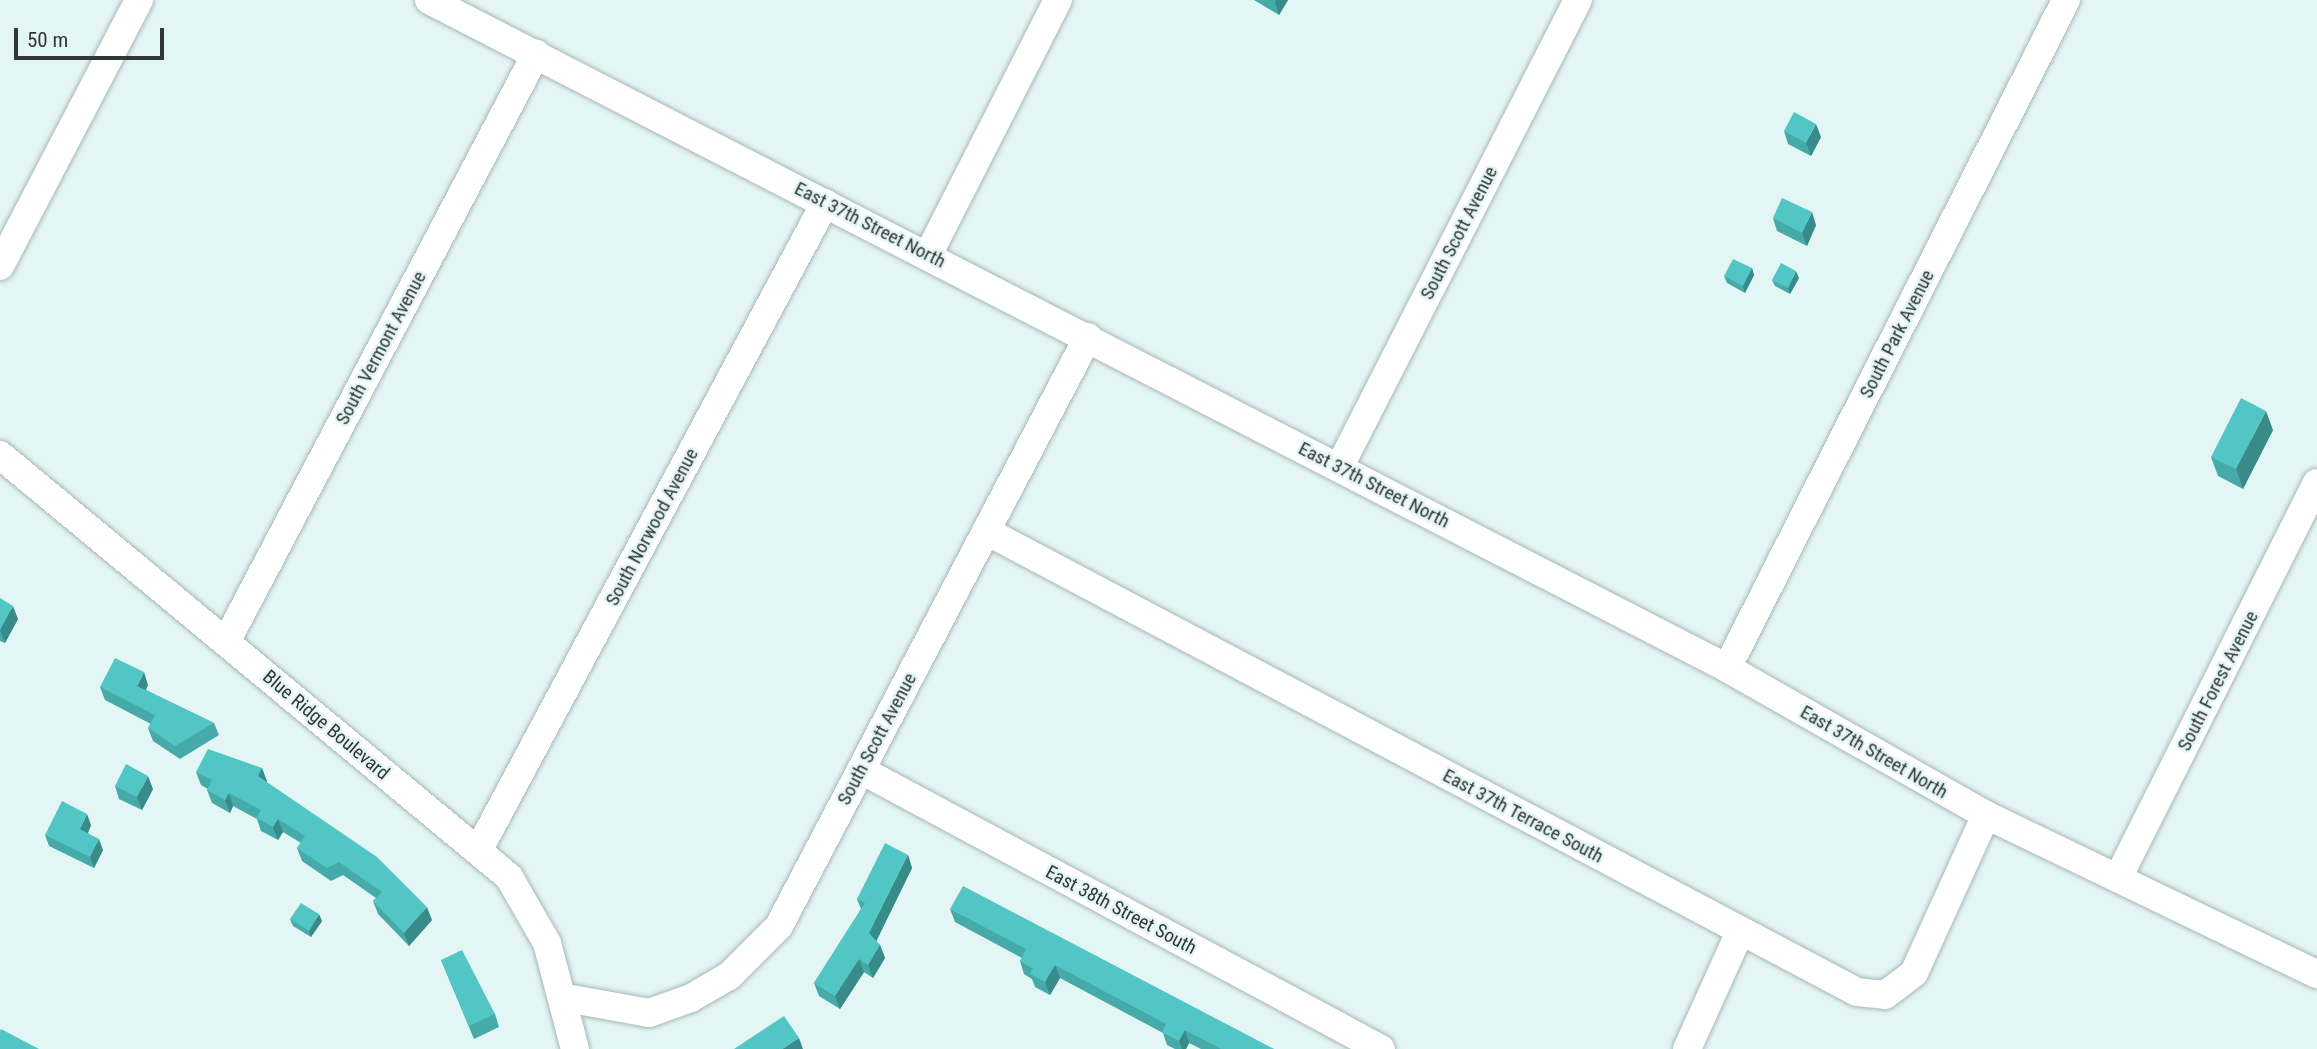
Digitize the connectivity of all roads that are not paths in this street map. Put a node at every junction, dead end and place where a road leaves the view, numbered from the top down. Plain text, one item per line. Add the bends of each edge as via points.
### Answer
1 (139, 0) edge
2 (429, 0) edge
3 (1058, 0) edge
4 (1578, 0) edge
5 (2066, 0) edge
6 (536, 54) junction
7 (825, 203) junction
8 (928, 255) junction
9 (0, 266) edge
10 (1088, 337) junction
11 (0, 455) edge
12 (1339, 466) junction
13 (2317, 483) edge
14 (986, 531) junction
15 (226, 642) junction
16 (1727, 668) junction
17 (861, 770) junction
18 (1984, 819) junction
19 (478, 851) junction
20 (2118, 878) junction
21 (1739, 934) junction
22 (2317, 974) edge
23 (566, 998) junction
24 (575, 1049) edge
25 (1381, 1049) edge
26 (1687, 1049) edge

1 - 9 street
2 - 6 street, East 37th Street North
3 - 8 street
4 - 12 street, South Scott Avenue
5 - 16 street, South Park Avenue
6 - 7 street, East 37th Street North
6 - 15 street, South Vermont Avenue
7 - 8 street, East 37th Street North
7 - 19 street, South Norwood Avenue
8 - 10 street, East 37th Street North
10 - 12 street, East 37th Street North
10 - 14 street, South Scott Avenue
11 - 15 street, Blue Ridge Boulevard
12 - 16 street, East 37th Street North
13 - 20 street, South Forest Avenue
14 - 17 street, South Scott Avenue
14 - 21 street, East 37th Terrace South
15 - 19 street, Blue Ridge Boulevard
16 - 18 street, East 37th Street North
17 - 23 street, South Scott Avenue via 779,926 729,976 649,1013
17 - 25 street, East 38th Street South
18 - 20 street, East 37th Street North
18 - 21 street, East 37th Terrace South via 1914,973 1885,995 1857,992
19 - 23 street, Blue Ridge Boulevard via 522,895
20 - 22 street, East 37th Street North
21 - 26 street
23 - 24 street, Blue Ridge Boulevard

